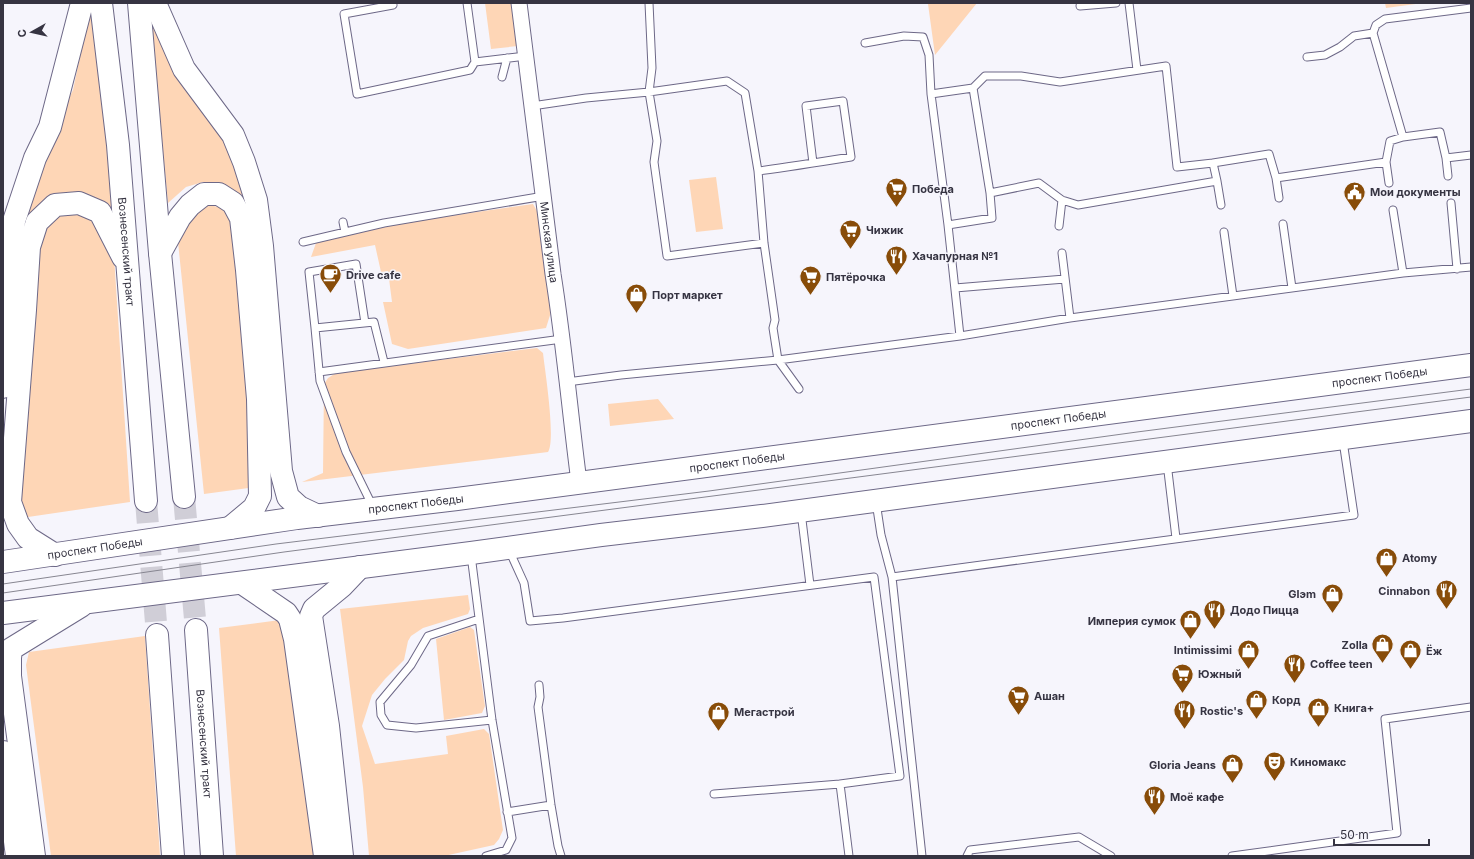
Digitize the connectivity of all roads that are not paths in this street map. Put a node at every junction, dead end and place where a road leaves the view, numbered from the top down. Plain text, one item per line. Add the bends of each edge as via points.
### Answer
1 (82, 3) edge
2 (101, 3) edge
3 (139, 3) edge
4 (154, 3) edge
5 (392, 3) edge
6 (467, 3) edge
7 (519, 3) edge
8 (649, 3) edge
9 (1116, 3) edge
10 (1129, 3) edge
11 (1080, 6) dead end
12 (1471, 8) edge
13 (1372, 33) junction
14 (865, 43) dead end
15 (526, 56) junction
16 (1307, 57) dead end
17 (507, 58) junction
18 (475, 62) junction
19 (1137, 70) junction
20 (502, 77) dead end
21 (973, 88) junction
22 (649, 92) junction
23 (931, 94) junction
24 (532, 106) junction
25 (1403, 137) junction
26 (1471, 155) edge
27 (1446, 158) junction
28 (1386, 162) junction
29 (813, 163) junction
30 (1213, 163) junction
31 (758, 171) junction
32 (1448, 176) dead end
33 (1276, 178) junction
34 (1217, 181) junction
35 (1389, 183) dead end
36 (990, 193) junction
37 (544, 196) junction
38 (1279, 198) dead end
39 (1062, 200) junction
40 (1452, 203) dead end
41 (1220, 205) dead end
42 (1393, 210) dead end
43 (343, 222) dead end
44 (1283, 224) dead end
45 (948, 225) junction
46 (1059, 226) dead end
47 (345, 232) junction
48 (1224, 232) dead end
49 (303, 242) dead end
50 (764, 243) junction
51 (160, 253) junction
52 (1062, 253) dead end
53 (128, 265) junction
54 (1471, 267) edge
55 (1457, 269) junction
56 (1403, 273) junction
57 (1065, 279) junction
58 (955, 288) junction
59 (1292, 288) junction
60 (1233, 296) junction
61 (1070, 318) junction
62 (364, 323) junction
63 (316, 328) junction
64 (960, 336) junction
65 (562, 338) junction
66 (778, 360) junction
67 (384, 362) junction
68 (1471, 365) edge
69 (319, 372) junction
70 (566, 382) junction
71 (3, 387) edge
72 (799, 389) dead end
73 (1471, 421) edge
74 (1342, 438) junction
75 (1166, 461) junction
76 (579, 482) junction
77 (184, 497) tunnel mouth
78 (875, 500) junction
79 (146, 501) tunnel mouth
80 (374, 509) junction
81 (800, 510) junction
82 (318, 516) junction
83 (230, 528) junction
84 (1176, 538) junction
85 (508, 548) junction
86 (471, 554) junction
87 (55, 555) junction
88 (3, 562) edge
89 (360, 567) junction
90 (892, 577) junction
91 (242, 583) junction
92 (810, 586) junction
93 (88, 602) junction
94 (3, 613) edge
95 (478, 619) junction
96 (196, 630) tunnel mouth
97 (158, 635) tunnel mouth
98 (539, 685) dead end
99 (1471, 707) edge
100 (492, 720) junction
101 (3, 752) edge
102 (840, 784) junction
103 (714, 794) dead end
104 (551, 805) junction
105 (507, 812) junction
106 (17, 856) edge
107 (34, 856) edge
108 (172, 856) edge
109 (212, 856) edge
110 (325, 856) edge
111 (342, 856) edge
112 (486, 856) edge
113 (561, 856) edge
114 (849, 856) edge
115 (922, 856) edge
116 (967, 856) edge
117 (1111, 856) edge
118 (1232, 856) edge

1 - 71 main road via 50,127 35,158 14,220
2 - 53 main road, Вознесенский тракт via 118,145
3 - 51 main road
4 - 82 main road via 184,69 233,135 244,162 256,200 262,246 281,471 288,497 299,507
5 - 18 lane via 344,14 357,94 470,70
6 - 18 lane
7 - 15 street, Минская улица
8 - 22 lane via 652,68
9 - 11 lane
10 - 19 lane
12 - 13 lane via 1385,19 1376,25
13 - 16 lane via 1354,36 1325,55
13 - 25 lane
14 - 23 lane via 904,36 923,37 929,55
15 - 17 lane
15 - 24 street, Минская улица
17 - 18 lane
17 - 20 lane
19 - 21 lane via 1060,82 1021,76 984,76
19 - 30 lane via 1166,66 1177,167
21 - 23 lane
21 - 36 lane
22 - 24 lane
22 - 31 lane via 727,81 746,93
22 - 50 lane via 657,140 654,162 667,256
23 - 45 lane
24 - 37 street, Минская улица
25 - 27 lane via 1440,132
25 - 28 lane via 1390,141
26 - 27 lane
27 - 32 lane
28 - 33 lane
28 - 35 lane
29 - 29 lane via 851,157 843,101 806,106
29 - 31 lane
30 - 33 lane via 1269,154
30 - 34 lane
31 - 50 lane
33 - 38 lane
34 - 39 lane via 1078,205
34 - 41 lane
36 - 39 lane via 1039,183
36 - 45 lane via 992,218
37 - 47 lane
37 - 65 street, Минская улица
39 - 46 lane
40 - 55 lane
42 - 56 lane
43 - 47 lane
44 - 59 lane
45 - 58 lane
47 - 49 lane
48 - 60 lane
50 - 66 lane
51 - 77 main road
51 - 83 main road via 180,217 204,194 219,194 233,203 241,218 248,285 258,399 260,496 254,508
52 - 57 lane
53 - 79 main road, Вознесенский тракт
53 - 87 main road via 100,212 79,203 55,205 36,222 29,247 10,502 18,524 28,538
54 - 55 lane
55 - 56 lane
56 - 59 lane
57 - 58 lane
57 - 61 lane
58 - 64 lane
59 - 60 lane
60 - 61 lane
61 - 64 lane
62 - 63 lane
62 - 63 lane via 356,264 309,272
62 - 67 lane via 374,322
63 - 69 lane
64 - 66 lane
65 - 67 lane
65 - 70 street, Минская улица
66 - 70 lane
66 - 72 lane
67 - 69 lane
68 - 76 main road, проспект Победы
69 - 80 lane via 346,452
70 - 76 street, Минская улица
73 - 74 main road
74 - 75 main road
74 - 84 lane via 1354,514
75 - 78 main road
75 - 84 lane
76 - 80 main road, проспект Победы
78 - 81 main road
78 - 90 lane
80 - 82 main road, проспект Победы
81 - 85 main road
81 - 92 lane
82 - 83 main road, проспект Победы
83 - 87 main road, проспект Победы
84 - 90 lane
85 - 86 main road
85 - 92 lane via 524,583 530,621
86 - 89 main road
86 - 95 lane
87 - 88 main road, проспект Победы
89 - 91 main road
89 - 111 main road via 314,609 311,616 328,726
90 - 115 lane
91 - 93 main road
91 - 110 main road via 286,613 290,619 295,638
92 - 102 lane via 874,577 900,776
93 - 94 main road
93 - 107 main road via 12,649 10,658 10,676
95 - 100 lane
95 - 100 lane via 428,636 411,665 380,702 387,725 416,728
96 - 109 main road, Вознесенский тракт
97 - 108 main road
98 - 104 lane via 538,706
99 - 118 lane via 1385,719 1397,833
100 - 105 lane
101 - 106 main road
102 - 103 lane
102 - 114 lane
104 - 105 lane
104 - 113 lane
105 - 112 lane via 512,838 506,850
116 - 117 lane via 970,850 1079,837

